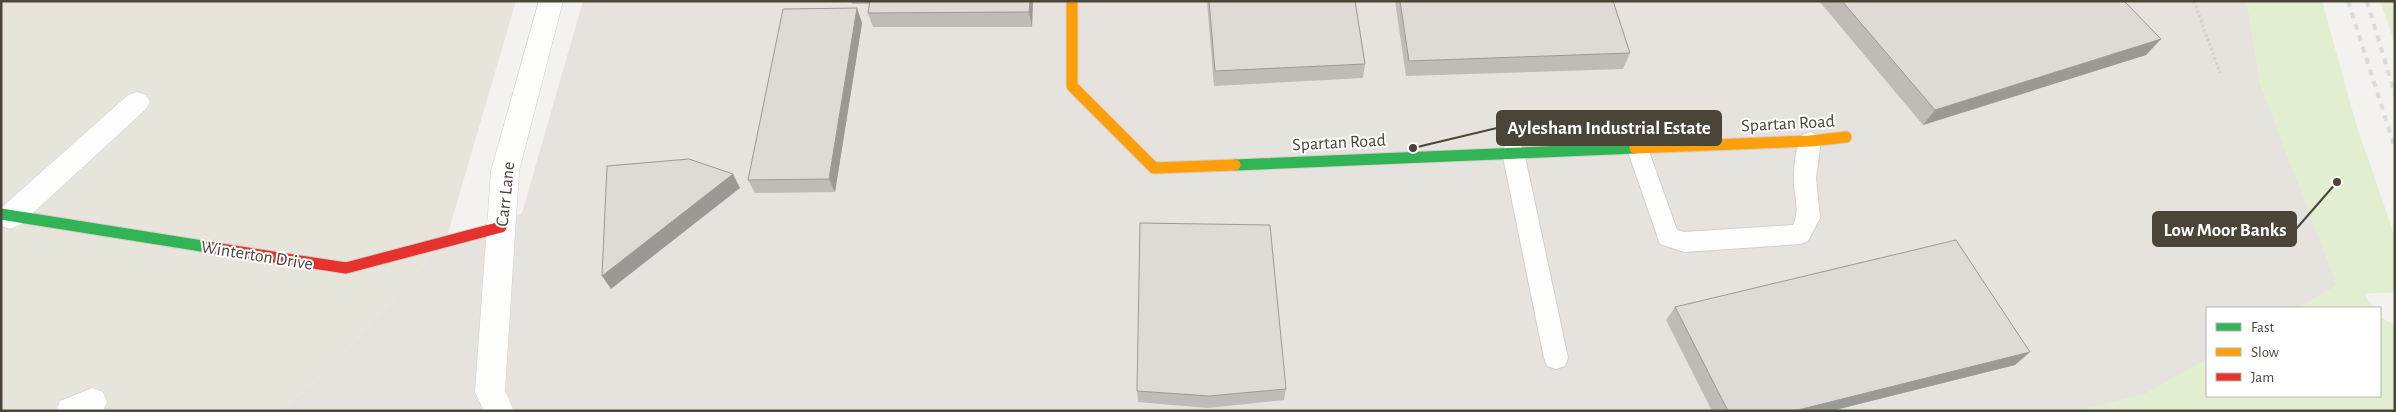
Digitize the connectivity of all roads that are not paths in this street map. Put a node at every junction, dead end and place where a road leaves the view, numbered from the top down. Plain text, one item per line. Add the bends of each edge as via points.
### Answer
1 (551, 1) edge
2 (1072, 1) edge
3 (137, 102) dead end
4 (1846, 137) dead end
5 (1810, 141) junction
6 (1637, 146) junction
7 (1513, 152) junction
8 (6, 215) edge
9 (501, 227) junction
10 (1556, 358) dead end
11 (495, 401) edge

1 - 9 street, Carr Lane via 505,171
2 - 7 street, Spartan Road via 1072,86 1154,168
3 - 8 street, Winterton Drive
4 - 5 street, Spartan Road
5 - 6 street, Spartan Road
5 - 6 lane via 1805,178 1809,218 1800,234 1684,242 1668,237
6 - 7 street, Spartan Road
7 - 10 lane
8 - 9 street, Winterton Drive via 346,268
9 - 11 street, Carr Lane

